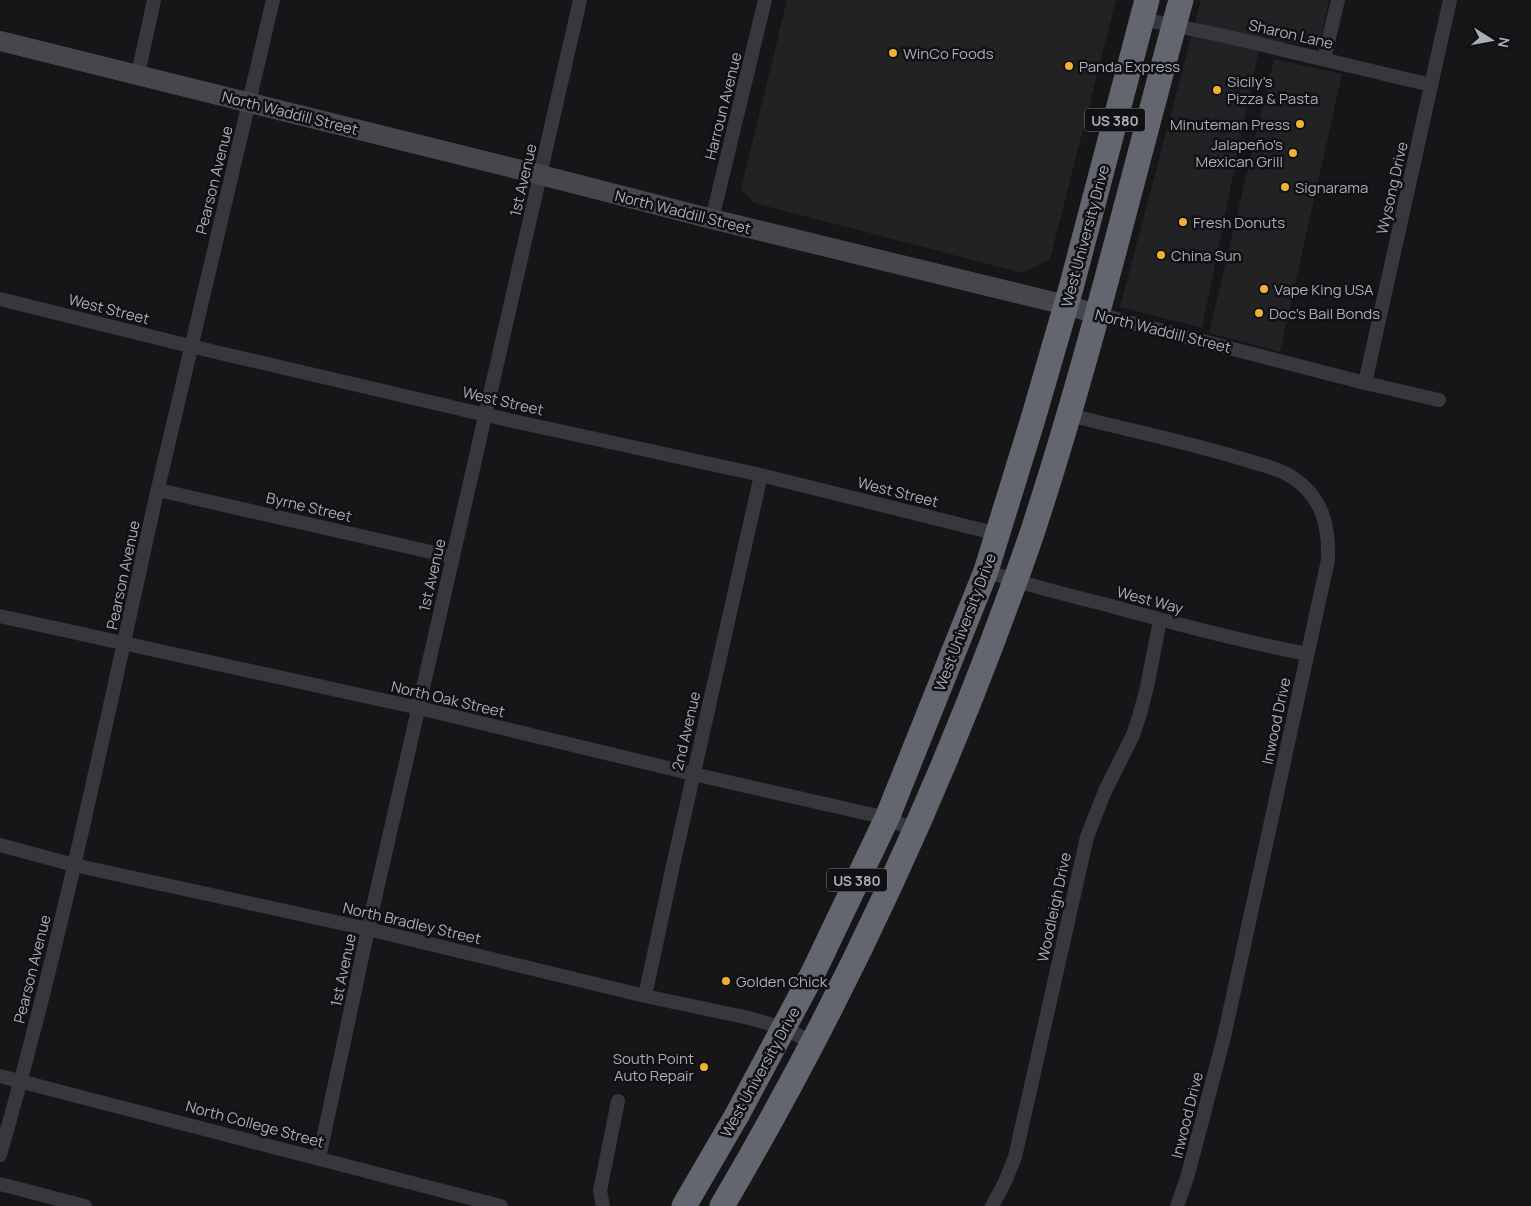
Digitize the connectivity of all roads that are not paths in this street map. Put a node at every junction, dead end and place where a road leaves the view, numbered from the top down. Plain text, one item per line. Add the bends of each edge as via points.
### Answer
1 (154, 0) edge
2 (273, 0) edge
3 (580, 0) edge
4 (765, 0) edge
5 (1182, 0) edge
6 (1338, 0) edge
7 (1450, 0) edge
8 (1144, 9) edge
9 (1174, 26) junction
10 (0, 41) edge
11 (1324, 59) junction
12 (138, 74) junction
13 (1431, 85) junction
14 (250, 103) junction
15 (541, 175) junction
16 (712, 219) junction
17 (0, 299) edge
18 (1066, 305) junction
19 (1097, 314) junction
20 (190, 346) junction
21 (1365, 383) junction
22 (1439, 400) dead end
23 (486, 414) junction
24 (1069, 415) junction
25 (761, 475) junction
26 (158, 490) junction
27 (998, 534) junction
28 (453, 557) junction
29 (986, 571) junction
30 (1015, 582) junction
31 (0, 616) edge
32 (1160, 620) junction
33 (124, 643) junction
34 (1308, 654) junction
35 (419, 708) junction
36 (693, 774) junction
37 (887, 818) junction
38 (916, 831) junction
39 (0, 845) edge
40 (74, 864) junction
41 (368, 929) junction
42 (645, 996) junction
43 (784, 1028) junction
44 (813, 1043) junction
45 (0, 1076) edge
46 (22, 1081) junction
47 (618, 1101) dead end
48 (0, 1155) edge
49 (319, 1158) junction
50 (0, 1184) edge
51 (85, 1206) edge
52 (500, 1206) edge
53 (603, 1206) edge
54 (684, 1206) edge
55 (722, 1206) edge
56 (992, 1206) edge
57 (1177, 1206) edge

1 - 12 street
2 - 14 street, Pearson Avenue
3 - 15 street, 1st Avenue
4 - 16 street, Harroun Avenue
5 - 9 highway, US 380
6 - 11 street
7 - 13 street, Wysong Drive
8 - 9 street, Sharon Lane
8 - 18 highway, West University Drive / US 380
9 - 11 street, Sharon Lane
9 - 19 highway, US 380
10 - 12 street, North Waddill Street
11 - 13 street, Sharon Lane
12 - 14 street, North Waddill Street
13 - 21 street, Wysong Drive
14 - 15 street, North Waddill Street
14 - 20 street, Pearson Avenue
15 - 16 street, North Waddill Street
15 - 23 street, 1st Avenue
16 - 18 street, North Waddill Street
17 - 20 street, West Street
18 - 19 street, North Waddill Street
18 - 27 highway, West University Drive / US 380
19 - 21 street, North Waddill Street
19 - 24 highway, US 380
20 - 23 street, West Street
20 - 26 street, Pearson Avenue
21 - 22 street, North Waddill Street
23 - 25 street, West Street
23 - 28 street, 1st Avenue
24 - 30 highway, US 380
24 - 34 street, Inwood Drive via 1225,454 1281,472 1304,488 1322,512 1329,541
25 - 27 street, West Street
25 - 36 street, 2nd Avenue
26 - 28 street, Byrne Street
26 - 33 street, Pearson Avenue
27 - 29 highway, West University Drive / US 380
28 - 35 street, 1st Avenue
29 - 30 street, West Way
29 - 37 highway, West University Drive / US 380
30 - 32 street, West Way
30 - 38 highway, US 380 via 968,707
31 - 33 street, North Oak Street
32 - 34 street, West Way
32 - 56 street, Woodleigh Drive via 1148,687 1133,735 1105,791 1087,837 1015,1157
33 - 35 street, North Oak Street
33 - 40 street, Pearson Avenue
34 - 57 street, Inwood Drive via 1224,1037
35 - 36 street, North Oak Street
35 - 41 street, 1st Avenue
36 - 37 street, North Oak Street
36 - 42 street, 2nd Avenue
37 - 38 street, North Oak Street
37 - 43 highway, West University Drive / US 380
38 - 44 highway, US 380
39 - 40 street, North Bradley Street
40 - 41 street, North Bradley Street
40 - 46 street, Pearson Avenue
41 - 42 street, North Bradley Street
41 - 49 street, 1st Avenue
42 - 43 street, North Bradley Street
43 - 44 street, North Bradley Street
43 - 54 highway, West University Drive / US 380
44 - 55 highway, US 380
45 - 46 street, North College Street
46 - 48 street, Pearson Avenue
46 - 49 street, North College Street
47 - 53 street via 600,1191
49 - 52 street, North College Street
50 - 51 street

